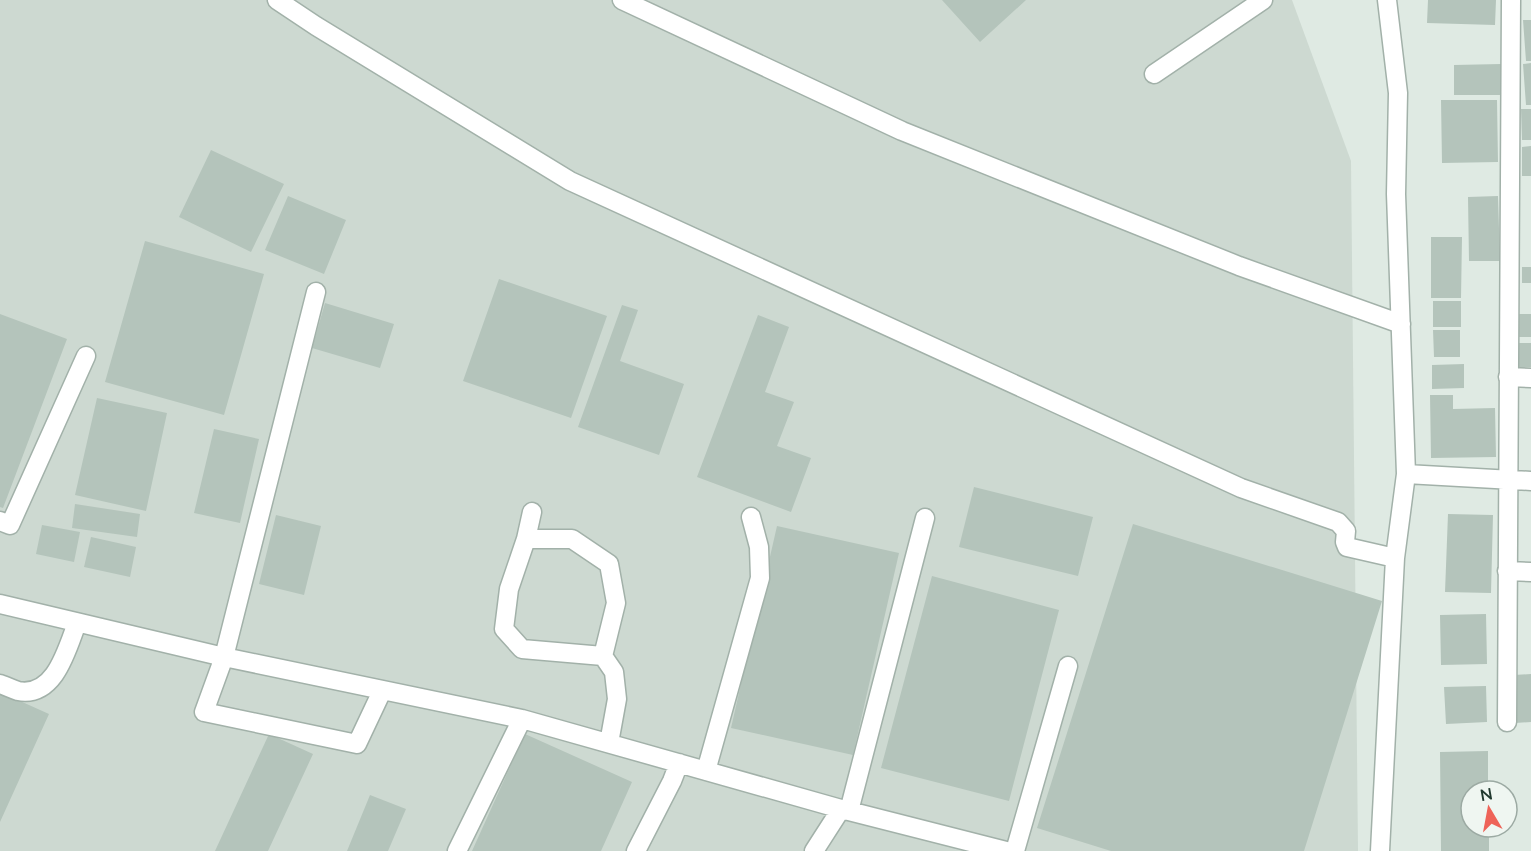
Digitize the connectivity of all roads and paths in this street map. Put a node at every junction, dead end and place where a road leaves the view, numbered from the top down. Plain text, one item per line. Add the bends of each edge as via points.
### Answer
1 (277, 0) edge
2 (622, 0) edge
3 (1263, 0) edge
4 (1387, 0) edge
5 (1511, 0) edge
6 (1154, 74) dead end
7 (316, 292) dead end
8 (1401, 324) junction
9 (86, 356) dead end
10 (1508, 377) junction
11 (1531, 378) edge
12 (1406, 474) junction
13 (1507, 481) junction
14 (1531, 481) edge
15 (532, 512) dead end
16 (752, 517) dead end
17 (925, 519) dead end
18 (0, 521) edge
19 (526, 539) junction
20 (1395, 558) junction
21 (1506, 571) junction
22 (1531, 572) edge
23 (1, 607) edge
24 (77, 623) junction
25 (603, 656) junction
26 (224, 657) junction
27 (1068, 666) dead end
28 (0, 684) edge
29 (382, 691) junction
30 (522, 719) junction
31 (1507, 722) dead end
32 (609, 742) junction
33 (679, 763) junction
34 (706, 771) junction
35 (845, 810) junction
36 (1005, 850) edge
37 (457, 851) edge
38 (636, 851) edge
39 (814, 851) edge
40 (1380, 851) edge

1 - 20 street via 570,181 1241,488 1338,522 1346,531 1347,547
2 - 8 street via 902,131 1239,266
3 - 6 street
4 - 8 street via 1398,93 1396,194
5 - 10 street
7 - 26 street
8 - 12 street
9 - 18 street via 10,525
10 - 11 street
10 - 13 street
12 - 13 street
12 - 20 street
13 - 14 street
13 - 21 street
15 - 19 street
16 - 34 street via 759,548 759,578
17 - 35 street
19 - 25 street via 572,539 609,564 616,603
19 - 25 street via 509,589 504,629 522,649
20 - 40 street
21 - 22 street
21 - 31 street
23 - 24 street
24 - 26 street
24 - 28 street via 53,677 39,688 19,691
25 - 32 street via 614,672 618,699
26 - 29 street
26 - 29 street via 204,712 357,744
27 - 36 street
29 - 30 street
30 - 32 street
30 - 37 street
32 - 33 street
33 - 34 street
33 - 38 street
34 - 35 street
35 - 36 street
35 - 39 street

